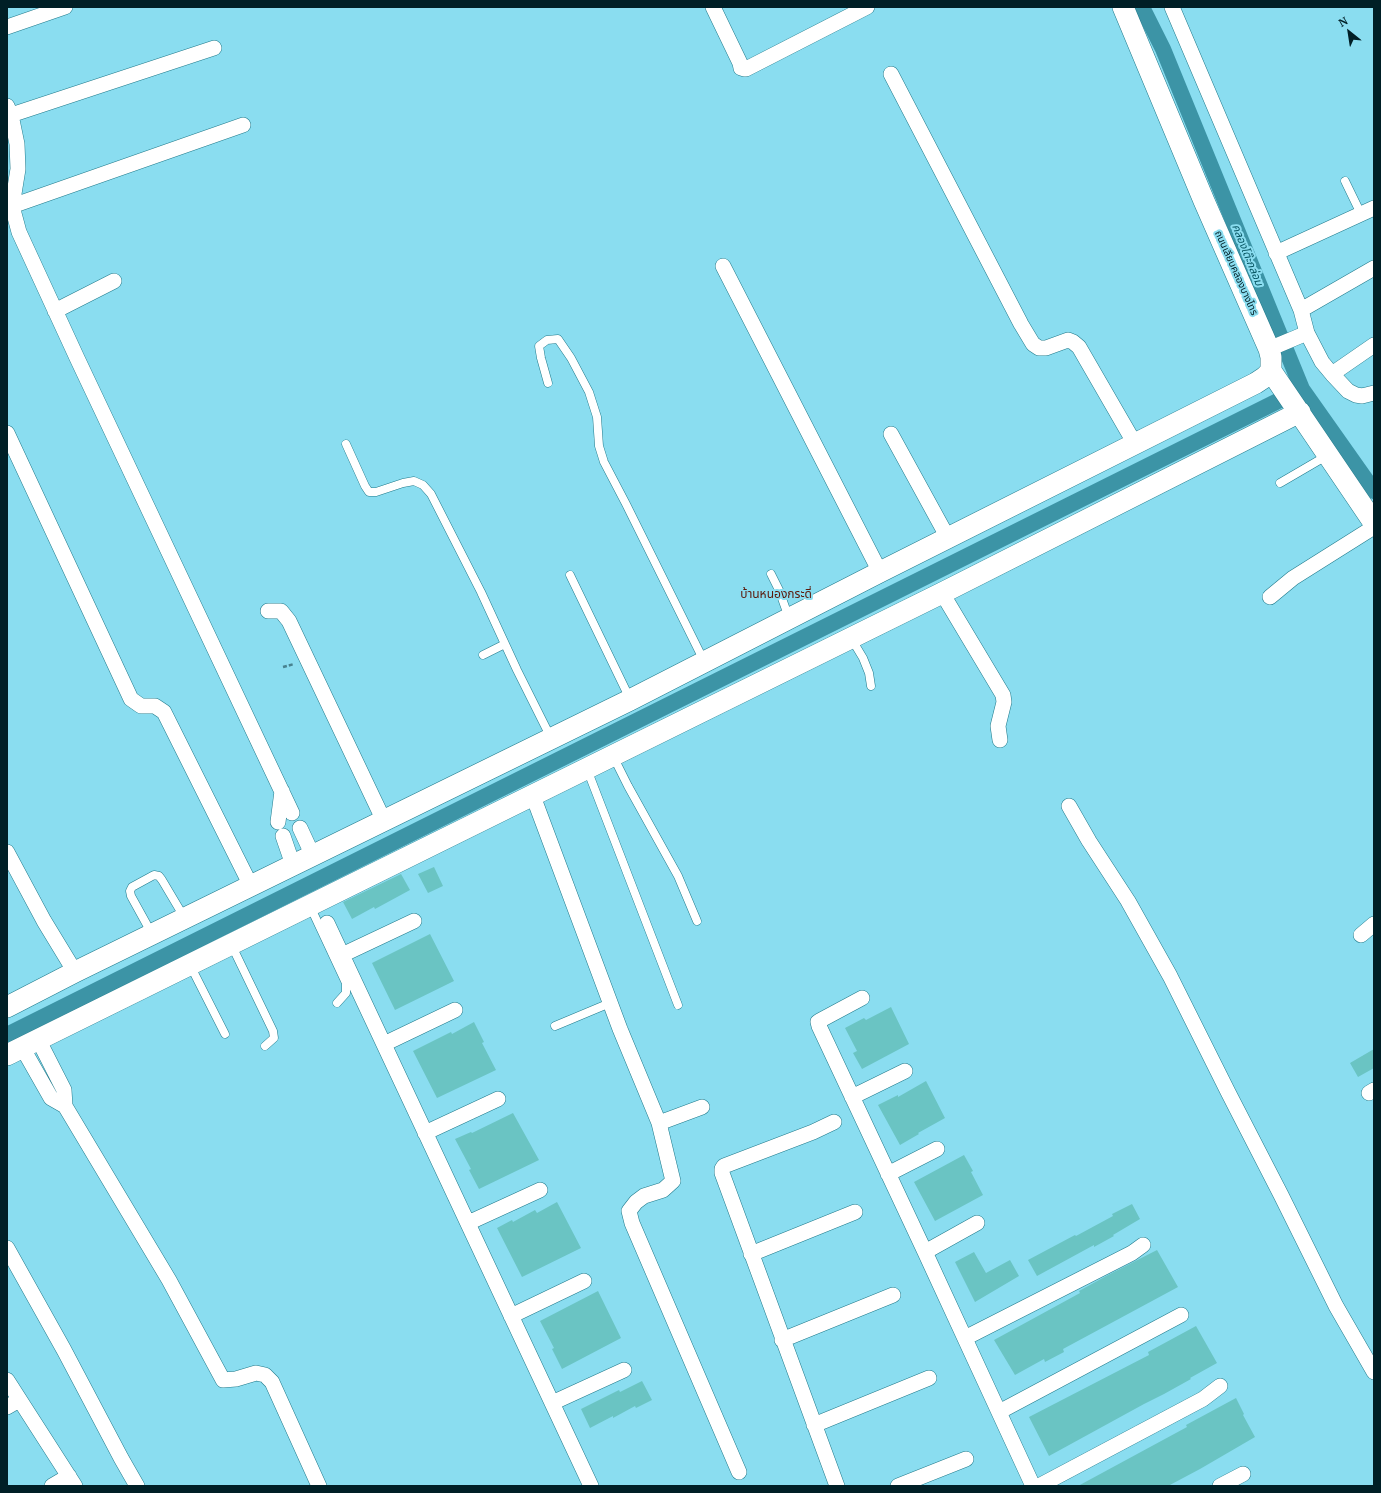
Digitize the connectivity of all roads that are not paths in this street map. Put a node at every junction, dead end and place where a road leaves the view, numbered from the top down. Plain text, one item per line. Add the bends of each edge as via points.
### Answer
1 (66, 7) edge
2 (713, 7) edge
3 (867, 7) edge
4 (1123, 7) edge
5 (1172, 7) edge
6 (7, 27) edge
7 (214, 48) dead end
8 (891, 74) dead end
9 (9, 111) edge
10 (243, 125) dead end
11 (12, 147) edge
12 (1345, 181) dead end
13 (12, 206) junction
14 (1368, 211) edge
15 (1276, 253) junction
16 (723, 266) dead end
17 (1374, 268) edge
18 (114, 281) dead end
19 (1301, 310) junction
20 (55, 311) junction
21 (1305, 334) junction
22 (1374, 345) edge
23 (1274, 347) junction
24 (1332, 374) junction
25 (1274, 375) junction
26 (548, 383) dead end
27 (1374, 393) edge
28 (1298, 409) junction
29 (7, 433) edge
30 (891, 434) dead end
31 (346, 444) dead end
32 (1135, 444) junction
33 (1328, 454) junction
34 (1280, 483) dead end
35 (1374, 523) edge
36 (1374, 527) edge
37 (948, 538) junction
38 (880, 572) junction
39 (771, 574) dead end
40 (570, 575) dead end
41 (942, 593) junction
42 (1270, 597) dead end
43 (268, 611) dead end
44 (789, 618) junction
45 (851, 638) junction
46 (505, 644) junction
47 (483, 655) dead end
48 (704, 662) junction
49 (871, 686) dead end
50 (630, 700) junction
51 (552, 738) junction
52 (1000, 740) dead end
53 (613, 756) junction
54 (587, 769) junction
55 (282, 791) junction
56 (533, 796) junction
57 (1069, 806) dead end
58 (292, 813) dead end
59 (384, 821) junction
60 (300, 828) dead end
61 (7, 852) edge
62 (313, 856) junction
63 (293, 866) junction
64 (251, 886) junction
65 (310, 906) junction
66 (185, 918) junction
67 (414, 921) dead end
68 (697, 921) dead end
69 (327, 923) dead end
70 (1374, 924) edge
71 (153, 934) junction
72 (1361, 935) dead end
73 (231, 944) junction
74 (342, 955) junction
75 (190, 964) junction
76 (75, 972) junction
77 (862, 998) dead end
78 (610, 1003) junction
79 (337, 1004) dead end
80 (678, 1004) dead end
81 (7, 1007) edge
82 (456, 1010) dead end
83 (555, 1026) dead end
84 (225, 1034) dead end
85 (384, 1044) junction
86 (265, 1046) dead end
87 (22, 1047) edge
88 (905, 1071) dead end
89 (852, 1097) junction
90 (498, 1100) dead end
91 (702, 1107) dead end
92 (834, 1122) dead end
93 (658, 1123) junction
94 (425, 1133) junction
95 (937, 1149) dead end
96 (888, 1174) junction
97 (540, 1190) dead end
98 (856, 1212) dead end
99 (468, 1223) junction
100 (978, 1223) dead end
101 (1143, 1245) dead end
102 (7, 1248) edge
103 (925, 1252) junction
104 (751, 1254) junction
105 (584, 1281) dead end
106 (894, 1295) dead end
107 (1181, 1315) dead end
108 (511, 1316) junction
109 (965, 1338) junction
110 (782, 1340) junction
111 (624, 1370) dead end
112 (1374, 1372) edge
113 (929, 1378) dead end
114 (7, 1380) edge
115 (1220, 1386) dead end
116 (552, 1403) junction
117 (13, 1404) edge
118 (999, 1412) junction
119 (814, 1425) junction
120 (966, 1459) dead end
121 (739, 1472) dead end
122 (1243, 1474) dead end
123 (72, 1481) edge
124 (52, 1486) edge
125 (137, 1486) edge
126 (319, 1486) edge
127 (591, 1486) edge
128 (837, 1486) edge
129 (898, 1486) edge
130 (1033, 1486) edge
131 (1038, 1486) edge
132 (1220, 1486) edge

1 - 6 street
2 - 3 street via 741,68 744,69
4 - 23 street, ถนนเลียบคลองบางไทร via 1201,194
5 - 15 street
7 - 9 street
8 - 32 street via 1033,344 1039,348 1046,348 1068,340 1073,342 1079,348
9 - 11 street
10 - 13 street
11 - 13 street via 18,169
12 - 14 lane
13 - 20 street via 19,232
14 - 15 street
15 - 19 street
16 - 38 street
17 - 19 street
18 - 20 street
19 - 21 street
20 - 55 street
21 - 23 street
21 - 24 street
22 - 24 street
23 - 25 street, ถนนเลียบคลองบางไทร via 1271,357
24 - 27 street via 1348,391 1356,395
25 - 28 street, ถนนเลียบคลองบางไทร
25 - 32 street via 1265,377
26 - 48 lane via 539,346 547,340 558,340 571,358 588,392 597,417 599,446 604,462
28 - 33 street, ถนนเลียบคลองบางไทร
28 - 41 street
29 - 64 street via 131,699 141,706 155,706 164,712
30 - 37 street
31 - 46 lane via 370,492 414,481 423,485 431,494
32 - 37 street
33 - 34 lane
33 - 35 street, ถนนเลียบคลองบางไทร
36 - 42 street via 1293,578
37 - 38 street
38 - 44 street
39 - 44 lane
40 - 50 lane
41 - 45 street
41 - 52 street via 1003,695 1004,702 998,726
43 - 59 street via 281,611 289,621
44 - 48 street
45 - 49 lane via 863,658
45 - 53 street
46 - 47 lane
46 - 51 lane
48 - 50 street
50 - 51 street
51 - 59 street
53 - 54 street
53 - 68 lane via 678,876
54 - 56 street
54 - 80 lane
55 - 58 street
55 - 63 street via 280,829
56 - 65 street
56 - 78 street
57 - 112 street via 1128,901 1170,976 1336,1306
59 - 62 street
60 - 62 street
61 - 76 street
62 - 63 street
63 - 64 street
64 - 66 street
65 - 73 street
65 - 79 lane via 346,983 346,993
66 - 71 street
66 - 71 lane via 162,880 154,874 132,887 130,892
67 - 74 street
69 - 74 street
70 - 72 street
71 - 76 street
73 - 75 street
73 - 86 lane via 273,1031 274,1038
74 - 85 street
75 - 84 lane
75 - 87 street
76 - 81 street
77 - 89 street via 818,1022
78 - 83 lane
78 - 93 street
82 - 85 street
85 - 94 street
87 - 126 street via 51,1098 65,1106 169,1280 223,1380 256,1373 265,1375 272,1382
88 - 89 street
89 - 96 street
90 - 94 street
91 - 93 street
92 - 104 street via 722,1169
93 - 121 street via 673,1181 664,1190 644,1196 629,1211
94 - 99 street
95 - 96 street
96 - 103 street
97 - 99 street
98 - 104 street
99 - 108 street
100 - 103 street
101 - 109 street
102 - 125 street
103 - 109 street
104 - 110 street
105 - 108 street
106 - 110 street
107 - 118 street
108 - 116 street
109 - 118 street
110 - 119 street
111 - 116 street
113 - 119 street
114 - 117 street
115 - 131 street via 1204,1399
116 - 127 street
117 - 123 street
118 - 130 street
119 - 128 street
120 - 129 street
122 - 132 street
123 - 124 street

